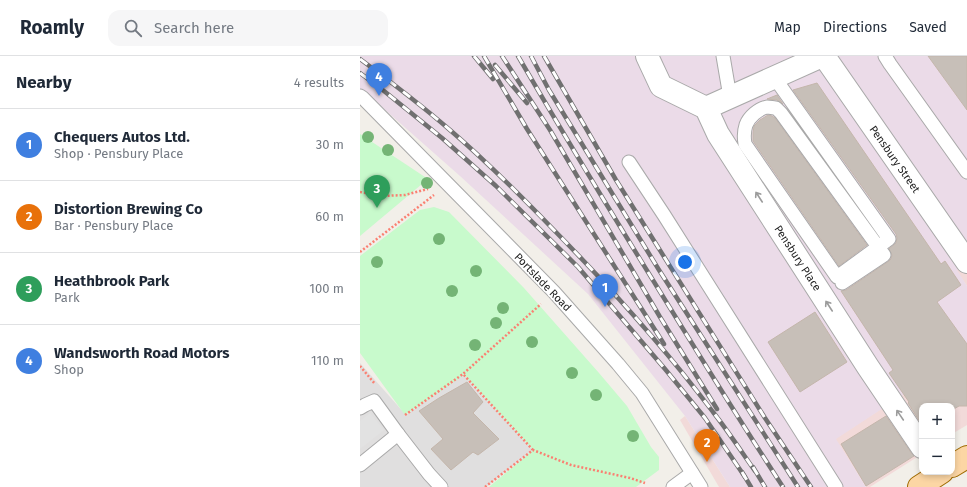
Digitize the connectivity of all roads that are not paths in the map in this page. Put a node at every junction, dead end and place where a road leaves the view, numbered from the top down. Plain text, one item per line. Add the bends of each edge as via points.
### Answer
1 (647, 56) edge
2 (723, 56) edge
3 (823, 56) edge
4 (885, 56) edge
5 (774, 77) junction
6 (360, 96) edge
7 (730, 97) junction
8 (706, 108) junction
9 (629, 162) dead end
10 (967, 172) edge
11 (967, 262) edge
12 (842, 283) dead end
13 (360, 408) edge
14 (398, 434) junction
15 (919, 443) edge
16 (967, 457) edge
17 (955, 464) edge
18 (360, 465) edge
19 (692, 473) junction
20 (937, 475) edge
21 (441, 487) edge
22 (673, 487) edge
23 (701, 487) edge
24 (836, 487) edge
25 (919, 487) edge

1 - 8 street via 661,86
2 - 7 lane
3 - 5 street
3 - 11 street, Pensbury Street
4 - 10 lane
5 - 7 street
5 - 12 lane via 888,239 883,243 877,247 866,256 848,268 837,277 745,144 746,125 759,110 767,107 776,108 781,112 874,242 879,248 884,255
6 - 19 lane, Portslade Road via 554,292 618,364 642,393
7 - 8 street
15 -> 8 street, Pensbury Place via 718,134
9 - 24 lane
13 - 14 lane via 374,401
14 - 18 lane
14 - 21 lane
16 - 17 main road
19 - 22 lane
19 - 23 lane, Portslade Road
20 - 25 main road

